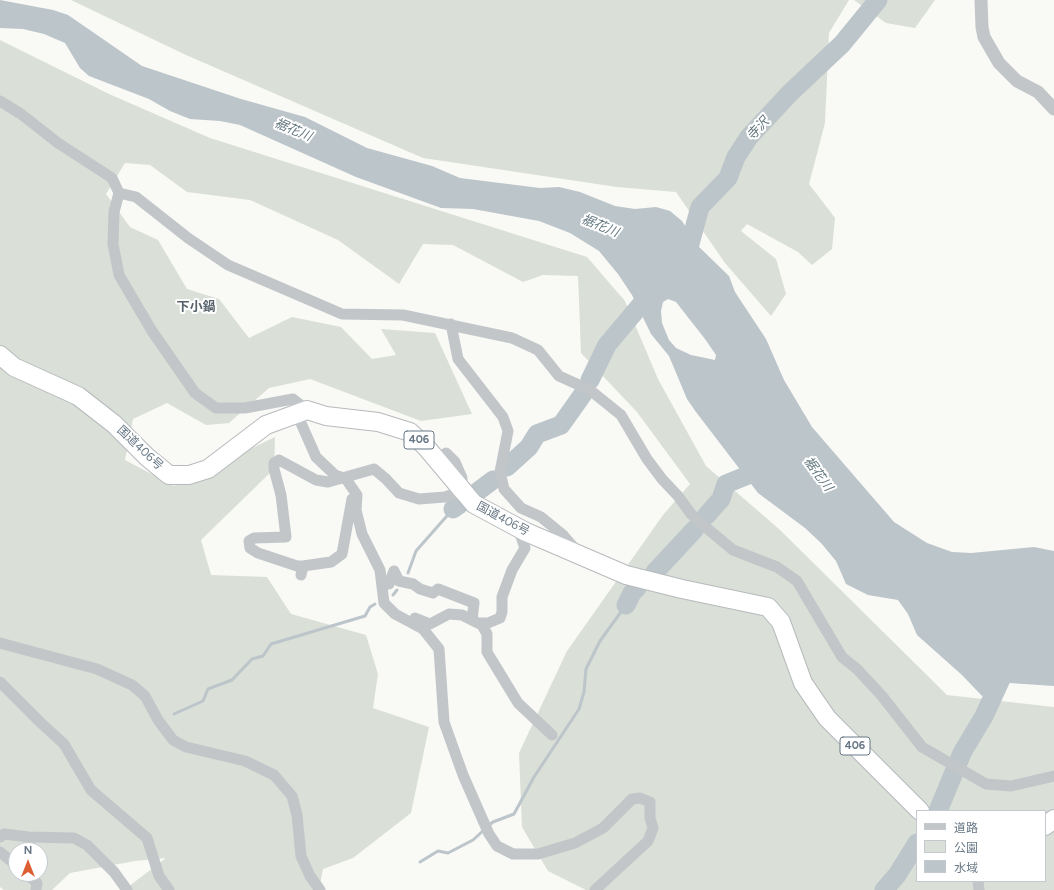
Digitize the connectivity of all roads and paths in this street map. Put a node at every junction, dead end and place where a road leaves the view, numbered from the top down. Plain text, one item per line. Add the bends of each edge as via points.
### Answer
1 (981, 0) edge
2 (0, 101) edge
3 (1054, 109) edge
4 (119, 193) junction
5 (451, 324) junction
6 (0, 355) edge
7 (302, 412) junction
8 (446, 453) dead end
9 (346, 479) junction
10 (354, 490) junction
11 (462, 491) junction
12 (518, 528) junction
13 (583, 557) junction
14 (382, 581) junction
15 (404, 619) junction
16 (476, 622) junction
17 (0, 643) edge
18 (0, 682) edge
19 (552, 735) dead end
20 (1054, 776) edge
21 (917, 807) edge
22 (1054, 819) edge
23 (1046, 825) edge
24 (0, 837) edge
25 (0, 852) edge
26 (8, 858) edge
27 (127, 890) edge
28 (169, 890) edge
29 (320, 890) edge
30 (595, 890) edge

1 - 3 street via 984,37 999,63 1017,81 1038,92
2 - 4 street via 112,178
4 - 5 street via 136,197 188,238 228,265 342,314 403,315
4 - 7 street via 114,212 113,244 119,275 152,331 195,393 216,408 245,408 293,399
5 - 13 street via 458,359 503,417 508,431 500,472 504,489 521,508 541,517 563,535
5 - 20 street via 512,338 538,350 559,376 590,390 607,402 621,415 647,459 691,514 733,550 777,567 797,581 842,657 882,696 915,741 928,752 986,784 1011,786
6 - 7 highway, 国道406号 via 14,366 78,396 114,424 169,475 189,475 208,469 266,425
7 - 9 street via 316,457 336,475
7 - 11 highway, 国道406号 / 406 via 378,422 410,432 426,447
8 - 11 street via 455,462 462,478
9 - 10 street
9 - 10 street via 328,482 316,480 279,460 274,463 286,537 254,538 249,541 250,548 302,570 331,562 342,554
9 - 11 street via 374,469 399,493 419,499 445,497
10 - 14 street via 357,494 356,510 362,534 380,570
11 - 12 highway, 国道406号 / 406 via 474,504
12 - 13 highway, 国道406号 / 406
12 - 16 street via 525,548 512,570 502,597 500,618 488,623
13 - 21 highway, 国道406号 / 406 via 626,575 768,607 781,622 803,683 827,718
14 - 15 street via 384,603
14 - 16 street via 388,584 394,571 399,581 433,593 438,589 474,603
15 - 16 street via 413,618 430,624 449,614
15 - 30 street via 423,629 439,649 444,722 488,834 497,846 512,854 538,854 575,843 603,828 632,799 640,798 650,802 653,828 648,841
16 - 19 street via 482,625 487,634 487,652 518,704
17 - 29 street via 97,669 132,685 145,696 173,740 186,747 245,761 274,775 292,796 300,856
18 - 28 street via 64,744 91,790 147,838 159,876
22 - 23 highway
24 - 27 street via 4,834 74,838 87,845 114,872
25 - 26 street

